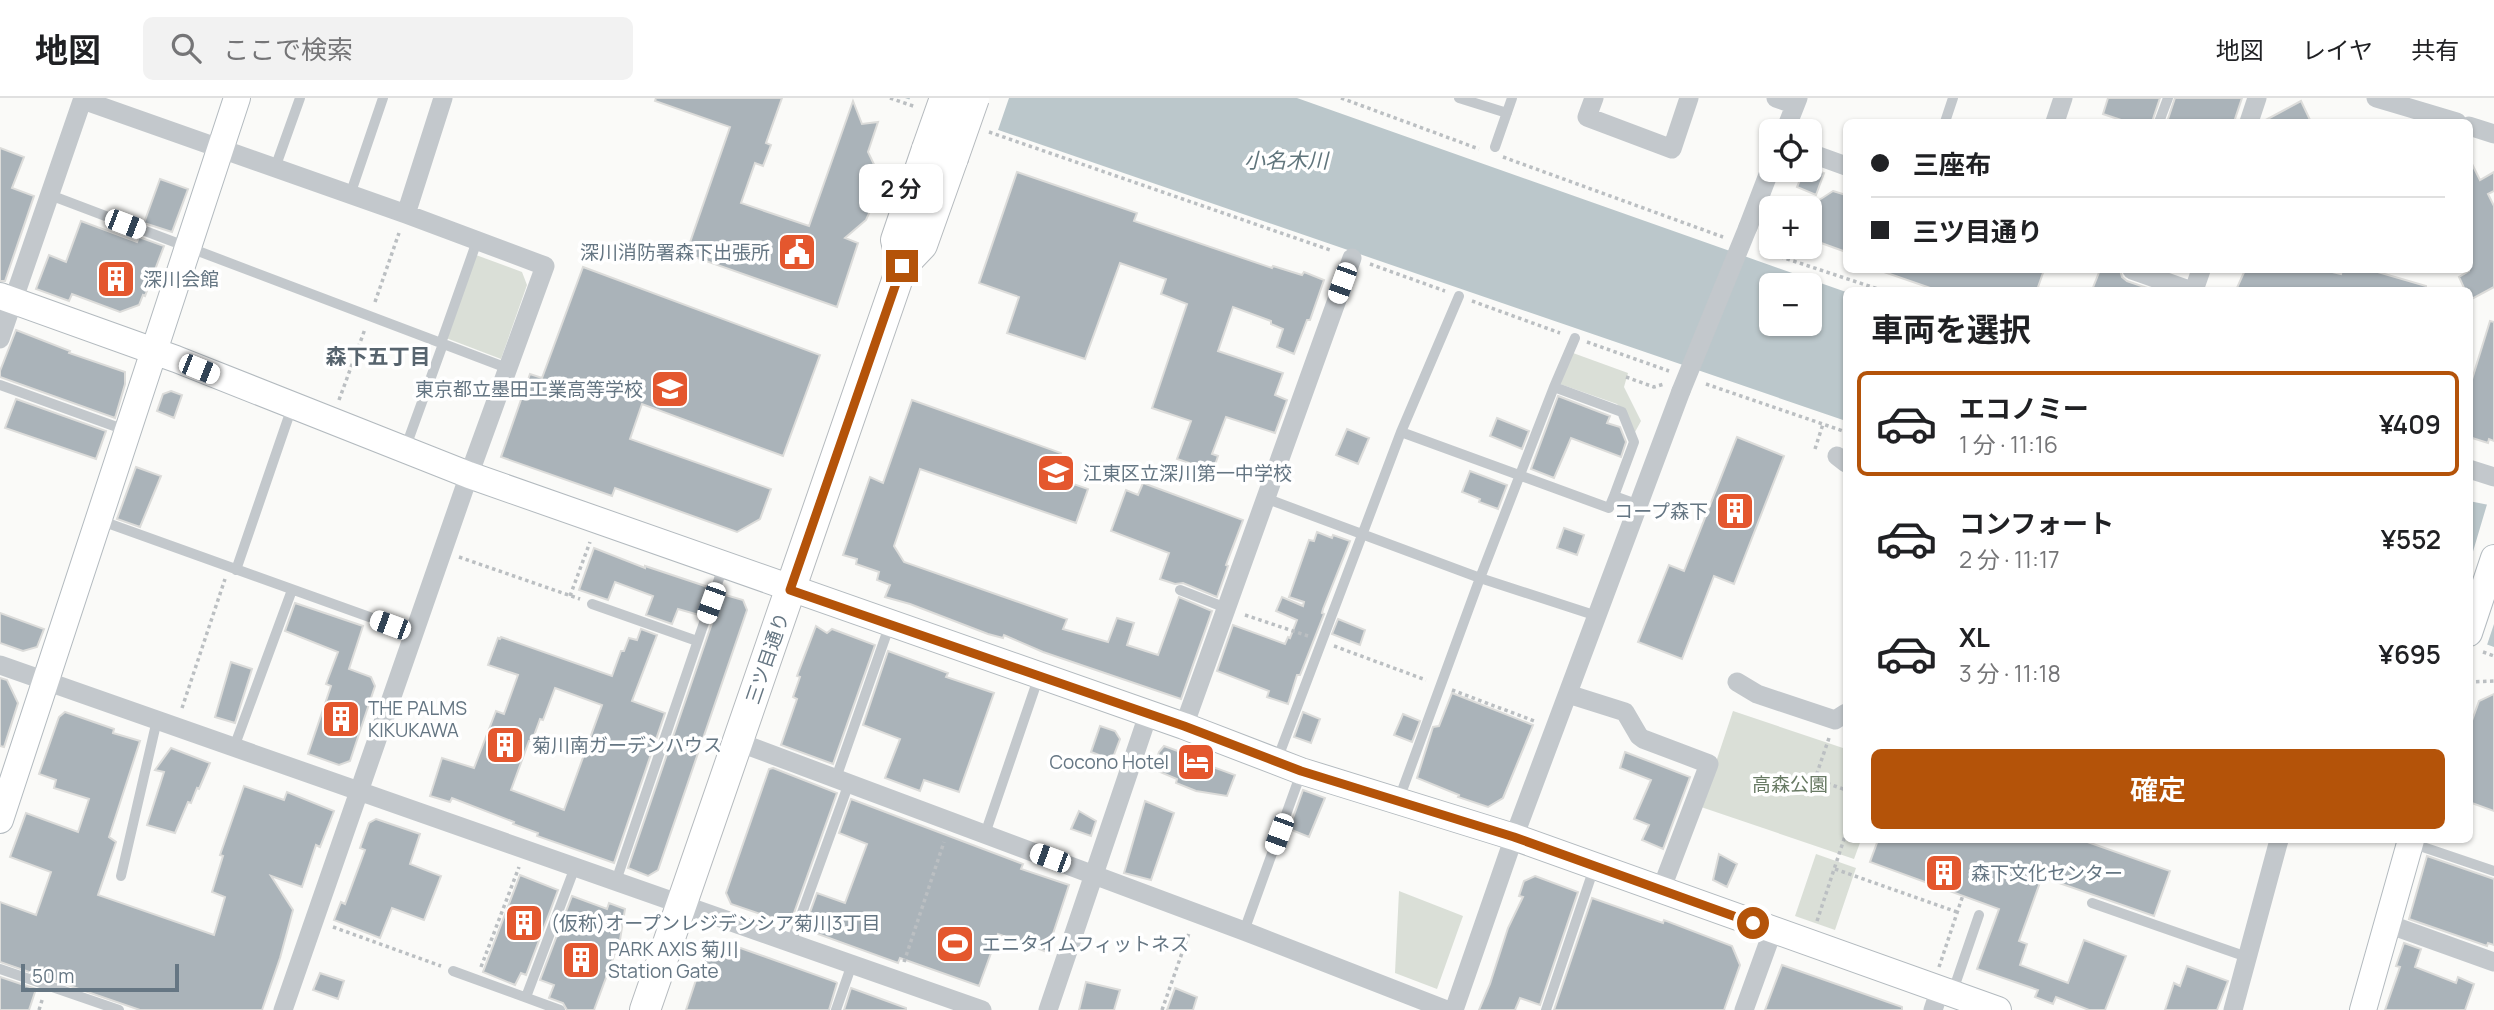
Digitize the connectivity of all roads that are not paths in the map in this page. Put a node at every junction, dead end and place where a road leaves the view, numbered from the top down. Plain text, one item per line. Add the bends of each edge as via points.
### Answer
1 (237, 98) edge
2 (300, 98) edge
3 (383, 98) edge
4 (443, 98) edge
5 (945, 98) edge
6 (974, 98) edge
7 (1459, 98) edge
8 (1512, 98) edge
9 (1594, 98) edge
10 (1689, 98) edge
11 (1953, 98) edge
12 (2063, 98) edge
13 (2168, 98) edge
14 (2257, 98) edge
15 (2376, 98) edge
16 (83, 99) edge
17 (1790, 100) edge
18 (1507, 113) junction
19 (2447, 113) edge
20 (1786, 119) edge
21 (1949, 119) edge
22 (2056, 119) edge
23 (2161, 119) edge
24 (2250, 119) edge
25 (2473, 127) edge
26 (2494, 134) edge
27 (220, 149) junction
28 (1495, 151) road end
29 (940, 154) junction
30 (1822, 157) edge
31 (1843, 165) edge
32 (275, 168) junction
33 (1765, 182) edge
34 (50, 195) junction
35 (350, 195) junction
36 (406, 214) junction
37 (477, 241) junction
38 (188, 248) junction
39 (1352, 258) dead end
40 (2141, 273) edge
41 (2183, 287) edge
42 (1459, 296) dead end
43 (7, 299) edge
44 (1576, 338) dead end
45 (0, 339) edge
46 (442, 343) junction
47 (155, 352) junction
48 (507, 368) junction
49 (0, 385) edge
50 (1554, 387) junction
51 (292, 407) junction
52 (128, 431) junction
53 (1401, 432) junction
54 (404, 450) junction
55 (2473, 470) edge
56 (469, 475) junction
57 (1520, 476) junction
58 (2494, 477) edge
59 (1614, 496) junction
60 (1265, 498) junction
61 (1639, 505) junction
62 (99, 520) junction
63 (1362, 534) junction
64 (2494, 558) edge
65 (724, 566) junction
66 (232, 569) junction
67 (1480, 578) junction
68 (292, 590) junction
69 (790, 590) junction
70 (1180, 590) dead end
71 (592, 604) road end
72 (1226, 608) junction
73 (1597, 616) junction
74 (2473, 621) edge
75 (890, 624) junction
76 (414, 633) junction
77 (697, 641) junction
78 (0, 665) edge
79 (1039, 675) junction
80 (46, 681) junction
81 (1569, 694) junction
82 (1148, 715) junction
83 (166, 723) junction
84 (1184, 726) junction
85 (738, 742) junction
86 (233, 749) junction
87 (1277, 760) junction
88 (1301, 771) junction
89 (842, 781) junction
90 (359, 791) junction
91 (1399, 800) junction
92 (0, 820) edge
93 (985, 834) junction
94 (1514, 837) junction
95 (2278, 843) edge
96 (2410, 843) edge
97 (2417, 843) edge
98 (1595, 866) junction
99 (575, 867) junction
100 (2494, 871) edge
101 (1093, 874) junction
102 (121, 876) dead end
103 (616, 881) junction
104 (1661, 890) junction
105 (2092, 903) dead end
106 (682, 905) junction
107 (1979, 915) dead end
108 (2388, 924) junction
109 (1244, 930) junction
110 (1773, 930) junction
111 (792, 943) junction
112 (2247, 957) junction
113 (2494, 962) edge
114 (852, 964) junction
115 (0, 969) edge
116 (453, 971) road end
117 (526, 997) junction
118 (1937, 1000) edge
119 (114, 1009) edge
120 (286, 1009) edge
121 (560, 1010) edge
122 (645, 1010) edge
123 (836, 1010) edge
124 (982, 1010) edge
125 (1048, 1010) edge
126 (1447, 1010) edge
127 (1454, 1010) edge
128 (1546, 1010) edge
129 (1744, 1010) edge
130 (1998, 1010) edge
131 (2233, 1010) edge
132 (2363, 1010) edge

1 - 27 street
2 - 32 lane
3 - 35 lane
4 - 36 street
5 - 29 main road, 三ツ目通り, bridge
6 - 29 main road, 三ツ目通り, bridge
7 - 18 lane
8 - 18 lane
9 - 10 street via 1587,117 1672,149
11 - 21 lane
12 - 22 street
13 - 23 lane
14 - 24 street
15 - 19 street
16 - 27 street
16 - 34 street
17 - 20 street
18 - 28 lane
25 - 26 street
27 - 32 street
27 - 38 street
29 - 69 main road, 三ツ目通り via 922,245 902,266
30 - 31 street
32 - 35 street
33 - 61 street, bridge via 1672,387
34 - 38 lane
34 - 43 street
35 - 36 street
36 - 37 street
37 - 46 lane
37 - 48 street via 545,266
38 - 46 lane
38 - 47 street
39 - 60 street
40 - 41 street
42 - 53 lane
43 - 45 street
43 - 47 street
44 - 50 lane
46 - 48 lane
46 - 54 lane
47 - 51 street
47 - 52 street
48 - 56 street
49 - 52 lane
50 - 57 lane
50 - 59 lane via 1622,412 1634,442
51 - 54 street
51 - 66 lane
52 - 62 street
53 - 57 lane
53 - 63 lane
54 - 56 street
55 - 58 street
56 - 65 street
56 - 76 street
57 - 59 lane via 1609,508
57 - 67 lane
59 - 61 lane
60 - 63 lane
60 - 72 street
61 - 73 street
62 - 66 lane
62 - 80 street
63 - 67 lane
63 - 87 lane
64 - 74 street
65 - 69 street
65 - 77 lane
66 - 68 lane
67 - 73 lane
67 - 91 lane
68 - 76 lane
68 - 86 lane
69 - 75 street
69 - 85 main road, 三ツ目通り
70 - 72 lane
71 - 77 lane
72 - 84 street
73 - 81 street
75 - 79 street
75 - 89 lane
76 - 90 street
77 - 103 lane
78 - 80 street
79 - 82 street
79 - 93 lane
80 - 83 street
80 - 92 street
81 - 94 street
81 - 104 street via 1625,712 1643,739 1709,764
82 - 84 street
82 - 101 street
83 - 86 street
83 - 102 lane
84 - 87 street
85 - 89 street
85 - 106 main road, 三ツ目通り
86 - 90 street
87 - 88 street
88 - 91 street
88 - 109 lane
89 - 93 street
89 - 111 lane
90 - 99 street
90 - 120 street
91 - 94 street
93 - 101 street
94 - 98 street
94 - 127 street
95 - 112 street
96 - 108 street
97 - 100 lane
98 - 104 street
98 - 128 lane
99 - 103 street
99 - 117 lane
101 - 109 street
101 - 125 street
103 - 106 street
104 - 110 street
105 - 112 lane
106 - 111 street
106 - 122 main road, 三ツ目通り
107 - 118 lane via 1956,982
108 - 113 street
108 - 132 street
109 - 126 street
110 - 118 street
110 - 129 street
111 - 114 street
112 - 131 street
114 - 123 lane
114 - 124 street
115 - 119 lane
116 - 117 lane
117 - 121 lane
118 - 130 street

